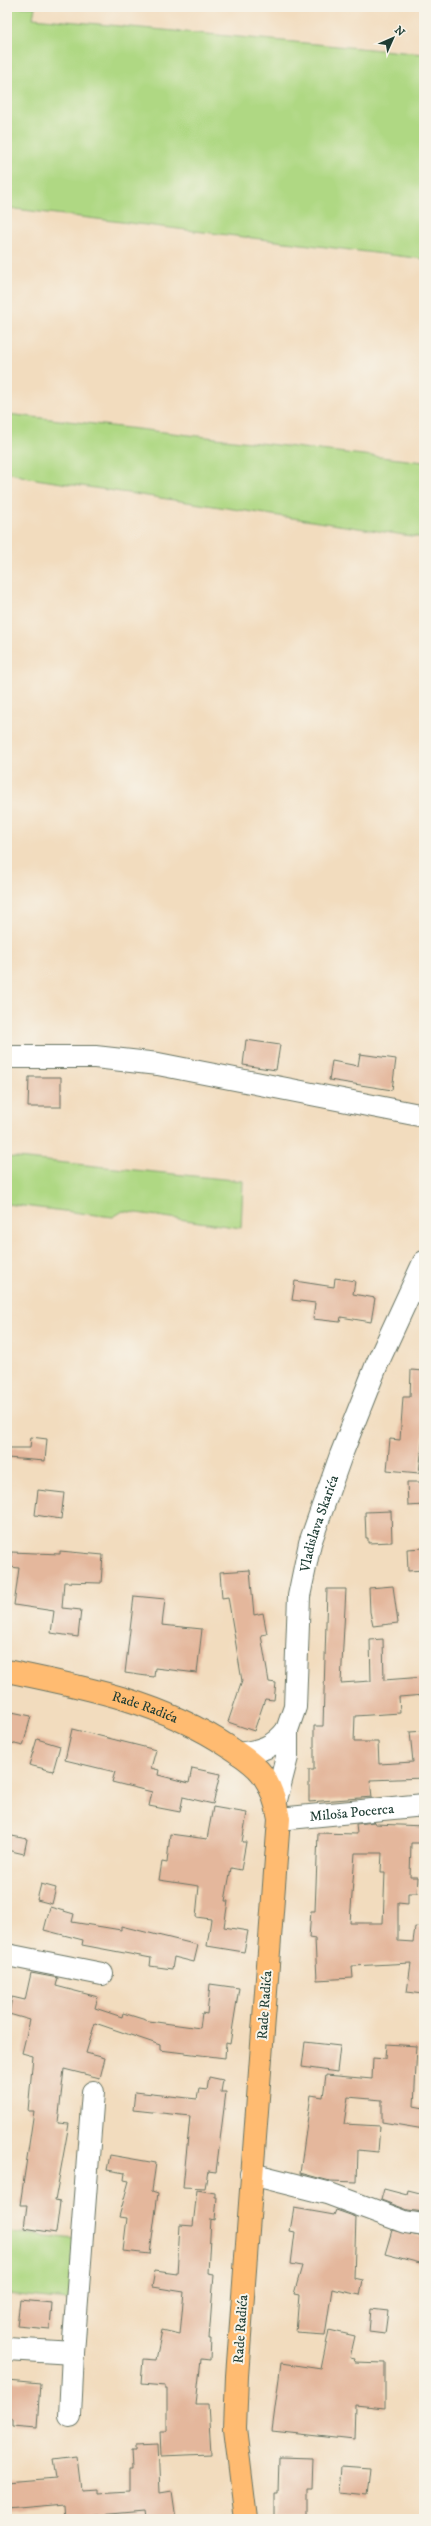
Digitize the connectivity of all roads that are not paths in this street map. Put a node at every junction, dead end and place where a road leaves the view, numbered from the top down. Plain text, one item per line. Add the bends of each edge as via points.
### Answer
1 (14, 1057) dead end
2 (424, 1116) edge
3 (424, 1262) edge
4 (7, 1671) edge
5 (287, 1730) junction
6 (239, 1754) junction
7 (424, 1805) edge
8 (278, 1809) junction
9 (7, 1955) edge
10 (102, 1974) dead end
11 (94, 2092) dead end
12 (251, 2174) junction
13 (424, 2225) edge
14 (7, 2349) edge
15 (73, 2353) junction
16 (70, 2416) dead end
17 (246, 2519) edge

1 - 2 street via 95,1057 158,1064
3 - 5 street, Vladislava Skarića via 377,1364 310,1543 299,1596 295,1707
4 - 6 main road, Rade Radića via 127,1698 178,1718
5 - 6 street via 272,1746
5 - 8 street, Vladislava Skarića via 287,1757
6 - 8 main road, Rade Radića via 261,1773
7 - 8 street, Miloša Pocerca
8 - 12 main road, Rade Radića
9 - 10 street
11 - 15 street
12 - 13 street via 327,2193 405,2222
12 - 17 main road, Rade Radića via 235,2428
14 - 15 street
15 - 16 street

